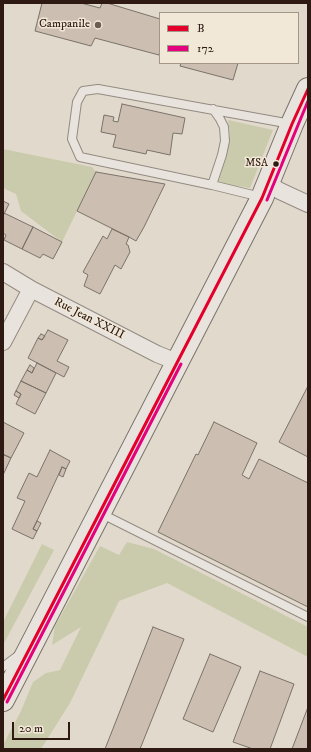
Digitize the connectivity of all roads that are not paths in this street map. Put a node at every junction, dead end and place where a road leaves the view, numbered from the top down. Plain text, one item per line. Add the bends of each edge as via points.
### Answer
1 (308, 89) edge
2 (213, 109) junction
3 (300, 122) edge
4 (212, 185) junction
5 (266, 191) junction
6 (308, 204) edge
7 (3, 272) edge
8 (30, 289) junction
9 (3, 342) edge
10 (177, 362) junction
11 (100, 512) junction
12 (308, 617) edge
13 (30, 646) junction
14 (3, 668) edge
15 (3, 700) edge

1 - 3 main road
2 - 3 lane
2 - 4 lane via 224,127 225,141
2 - 4 lane via 98,89 83,91 77,102 72,139 80,157
3 - 5 main road
4 - 5 lane
5 - 6 street via 280,191
5 - 10 main road
7 - 8 street, Rue Jean XXIII
8 - 9 street
8 - 10 street, Rue Jean XXIII
10 - 11 main road
11 - 12 lane
11 - 13 main road
13 - 14 lane
13 - 15 main road

